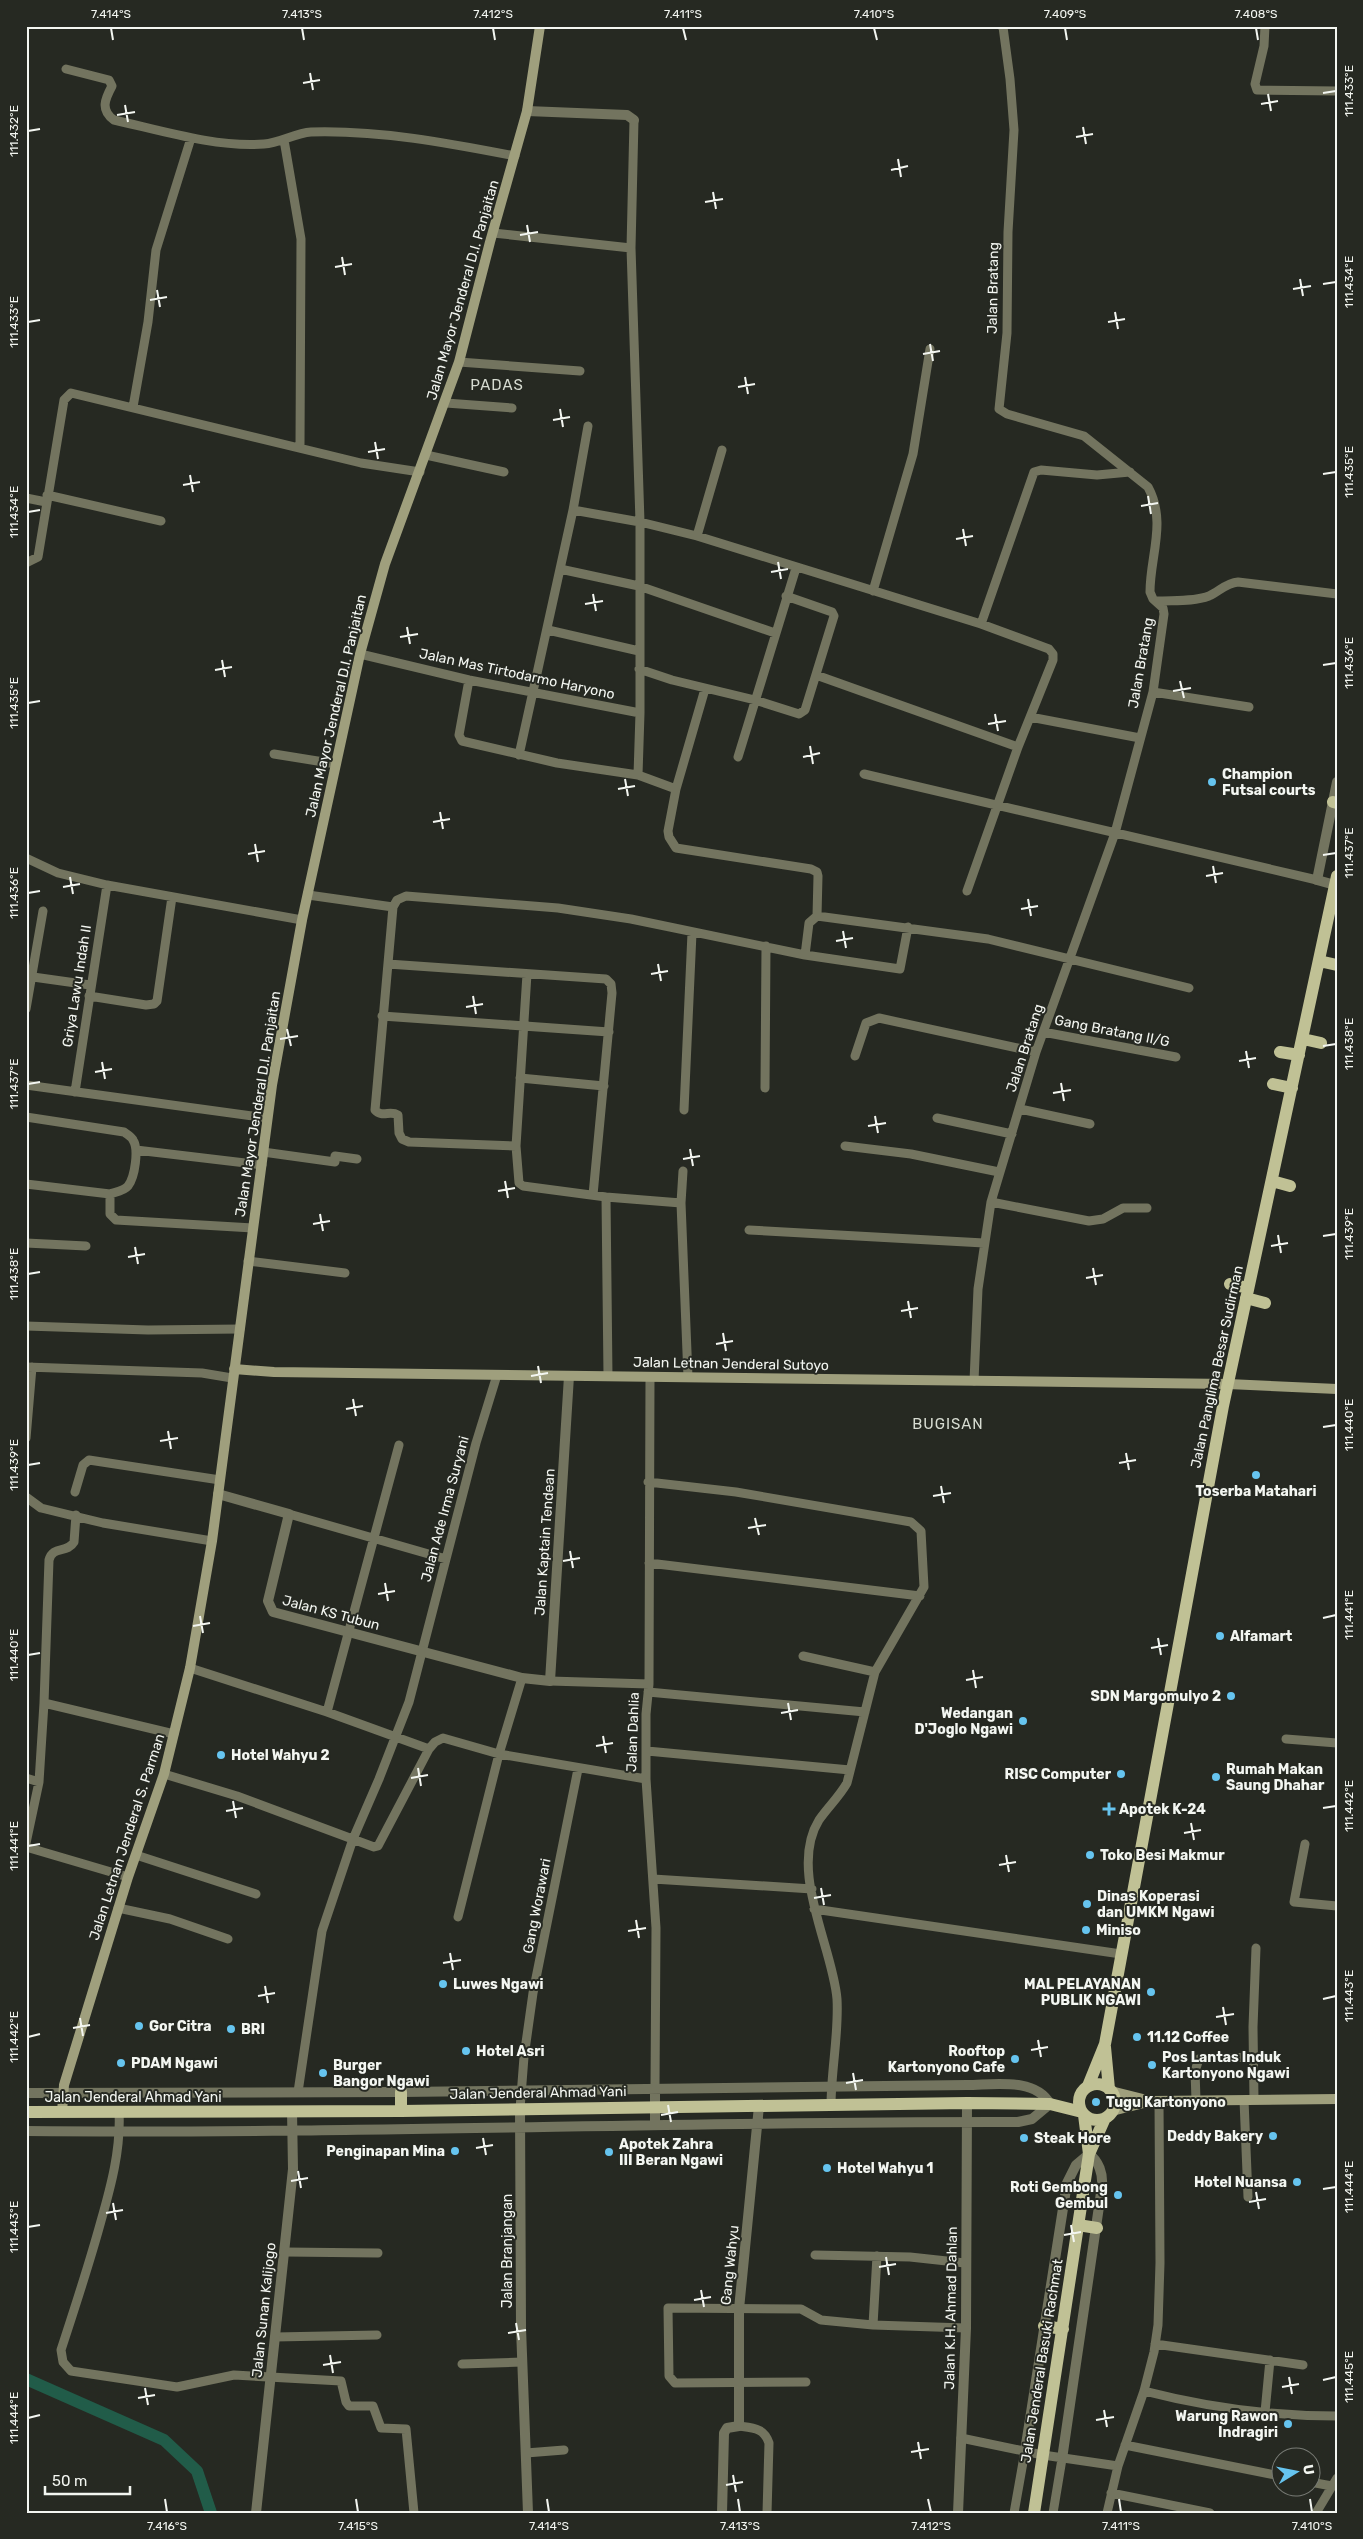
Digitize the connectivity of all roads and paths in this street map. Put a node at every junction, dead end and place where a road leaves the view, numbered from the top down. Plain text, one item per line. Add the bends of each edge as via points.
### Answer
1 (540, 26) edge
2 (1265, 26) edge
3 (1003, 27) edge
4 (66, 69) dead end
5 (1337, 91) edge
6 (527, 111) junction
7 (634, 120) joint
8 (191, 138) junction
9 (284, 140) junction
10 (515, 156) junction
11 (493, 233) junction
12 (631, 248) junction
13 (930, 348) dead end
14 (459, 362) junction
15 (580, 371) dead end
16 (446, 403) junction
17 (133, 407) junction
18 (512, 408) dead end
19 (588, 426) dead end
20 (300, 447) junction
21 (722, 450) dead end
22 (426, 455) junction
23 (420, 472) junction
24 (504, 472) dead end
25 (1130, 472) junction
26 (26, 498) edge
27 (46, 498) junction
28 (573, 510) junction
29 (161, 521) dead end
30 (640, 522) junction
31 (697, 536) junction
32 (26, 563) edge
33 (796, 568) junction
34 (560, 569) junction
35 (639, 586) junction
36 (873, 591) junction
37 (1337, 594) edge
38 (786, 596) junction
39 (1157, 601) junction
40 (981, 624) junction
41 (548, 630) junction
42 (775, 633) junction
43 (639, 651) junction
44 (360, 654) junction
45 (639, 669) junction
46 (816, 676) junction
47 (469, 680) junction
48 (705, 689) junction
49 (532, 691) junction
50 (1153, 692) junction
51 (755, 700) junction
52 (1248, 707) dead end
53 (640, 713) junction
54 (1030, 717) junction
55 (1140, 738) junction
56 (1018, 747) junction
57 (274, 754) dead end
58 (519, 755) junction
59 (738, 756) dead end
60 (336, 764) junction
61 (864, 774) dead end
62 (638, 775) junction
63 (1337, 782) edge
64 (676, 789) junction
65 (1335, 802) edge
66 (997, 805) junction
67 (1115, 833) junction
68 (26, 858) edge
69 (1317, 880) junction
70 (1336, 880) edge
71 (107, 885) junction
72 (967, 891) dead end
73 (308, 895) junction
74 (172, 896) junction
75 (393, 906) junction
76 (42, 911) dead end
77 (817, 916) junction
78 (302, 920) junction
79 (908, 927) junction
80 (692, 933) junction
81 (766, 946) junction
82 (805, 955) junction
83 (1071, 957) junction
84 (1319, 961) junction
85 (388, 964) junction
86 (1337, 965) edge
87 (527, 974) junction
88 (29, 976) edge
89 (90, 985) junction
90 (1188, 988) dead end
91 (88, 996) junction
92 (26, 1009) edge
93 (382, 1016) junction
94 (524, 1026) junction
95 (609, 1032) junction
96 (1043, 1032) junction
97 (1303, 1039) junction
98 (1321, 1043) dead end
99 (1036, 1052) junction
100 (1280, 1052) dead end
101 (1299, 1055) junction
102 (855, 1056) dead end
103 (1176, 1057) dead end
104 (520, 1078) junction
105 (1273, 1084) dead end
106 (26, 1085) edge
107 (604, 1086) junction
108 (765, 1088) dead end
109 (1292, 1088) junction
110 (75, 1092) junction
111 (684, 1110) dead end
112 (1020, 1110) junction
113 (26, 1117) edge
114 (267, 1118) junction
115 (937, 1118) dead end
116 (1090, 1124) dead end
117 (1012, 1134) junction
118 (516, 1146) junction
119 (845, 1146) dead end
120 (136, 1150) junction
121 (263, 1152) junction
122 (357, 1159) dead end
123 (262, 1165) junction
124 (684, 1170) dead end
125 (999, 1172) junction
126 (1272, 1181) junction
127 (26, 1184) edge
128 (1290, 1186) dead end
129 (110, 1194) junction
130 (593, 1195) junction
131 (606, 1197) junction
132 (992, 1202) junction
133 (681, 1203) junction
134 (1147, 1208) dead end
135 (252, 1228) junction
136 (748, 1230) dead end
137 (26, 1243) edge
138 (984, 1244) junction
139 (86, 1246) dead end
140 (248, 1261) junction
141 (345, 1273) dead end
142 (1230, 1284) dead end
143 (1247, 1293) junction
144 (1265, 1303) dead end
145 (26, 1326) edge
146 (240, 1329) junction
147 (29, 1367) edge
148 (233, 1374) junction
149 (497, 1375) junction
150 (569, 1376) junction
151 (608, 1376) junction
152 (650, 1377) junction
153 (688, 1378) junction
154 (974, 1381) junction
155 (1228, 1384) junction
156 (1337, 1389) edge
157 (26, 1438) edge
158 (399, 1445) dead end
159 (220, 1480) junction
160 (648, 1482) junction
161 (75, 1492) dead end
162 (218, 1494) junction
163 (26, 1497) edge
164 (289, 1514) junction
165 (76, 1515) junction
166 (373, 1539) junction
167 (212, 1541) junction
168 (446, 1559) junction
169 (648, 1563) junction
170 (920, 1596) junction
171 (348, 1634) junction
172 (422, 1651) junction
173 (803, 1656) dead end
174 (190, 1668) junction
175 (875, 1672) junction
176 (522, 1678) junction
177 (550, 1681) junction
178 (648, 1688) junction
179 (44, 1703) junction
180 (327, 1712) junction
181 (865, 1712) junction
182 (174, 1734) junction
183 (396, 1737) junction
184 (1286, 1739) dead end
185 (1337, 1743) edge
186 (429, 1749) junction
187 (647, 1751) junction
188 (500, 1754) junction
189 (578, 1769) junction
190 (850, 1770) junction
191 (164, 1774) junction
192 (26, 1778) edge
193 (646, 1779) junction
194 (39, 1782) junction
195 (353, 1839) junction
196 (26, 1843) edge
197 (1305, 1844) dead end
198 (26, 1847) edge
199 (136, 1855) junction
200 (128, 1877) junction
201 (653, 1879) junction
202 (812, 1889) junction
203 (256, 1894) dead end
204 (1337, 1906) edge
205 (118, 1908) junction
206 (814, 1909) junction
207 (458, 1917) dead end
208 (228, 1939) dead end
209 (1256, 1948) dead end
210 (1121, 1954) junction
211 (1105, 2044) junction
212 (1253, 2056) junction
213 (831, 2086) junction
214 (655, 2087) junction
215 (521, 2090) junction
216 (1084, 2090) junction
217 (1110, 2090) junction
218 (298, 2092) junction
219 (401, 2092) junction
220 (26, 2093) edge
221 (63, 2093) junction
222 (1249, 2099) junction
223 (1337, 2099) edge
224 (1196, 2100) junction
225 (1155, 2101) junction
226 (967, 2103) junction
227 (1050, 2104) junction
228 (655, 2106) junction
229 (759, 2106) junction
230 (831, 2106) junction
231 (520, 2109) junction
232 (292, 2111) junction
233 (401, 2111) junction
234 (26, 2112) edge
235 (62, 2112) junction
236 (119, 2112) junction
237 (1083, 2113) junction
238 (1109, 2114) junction
239 (968, 2122) junction
240 (655, 2125) junction
241 (758, 2125) junction
242 (520, 2128) junction
243 (120, 2130) junction
244 (292, 2130) junction
245 (26, 2131) edge
246 (1089, 2154) junction
247 (1248, 2197) dead end
248 (1078, 2225) junction
249 (1097, 2228) junction
250 (285, 2252) junction
251 (378, 2253) dead end
252 (815, 2255) dead end
253 (877, 2256) junction
254 (966, 2263) junction
255 (739, 2309) junction
256 (873, 2325) junction
257 (1044, 2326) junction
258 (966, 2328) junction
259 (1063, 2329) junction
260 (376, 2335) dead end
261 (275, 2337) junction
262 (1155, 2344) junction
263 (1270, 2360) junction
264 (522, 2362) junction
265 (462, 2364) dead end
266 (1303, 2365) dead end
267 (270, 2377) junction
268 (806, 2382) dead end
269 (738, 2384) junction
270 (1144, 2391) junction
271 (1265, 2412) junction
272 (1337, 2416) edge
273 (739, 2426) junction
274 (961, 2438) junction
275 (1125, 2445) junction
276 (564, 2450) dead end
277 (1025, 2452) junction
278 (526, 2453) junction
279 (1044, 2456) junction
280 (1062, 2459) junction
281 (1118, 2466) junction
282 (1270, 2474) edge
283 (1320, 2482) edge
284 (1334, 2482) edge
285 (1111, 2493) junction
286 (256, 2513) edge
287 (414, 2513) edge
288 (528, 2513) edge
289 (722, 2513) edge
290 (767, 2513) edge
291 (958, 2513) edge
292 (1014, 2513) edge
293 (1034, 2513) edge
294 (1053, 2513) edge
295 (1107, 2513) edge
296 (1210, 2513) edge
297 (1316, 2513) edge

1 - 6 main road, Jalan Mayor Jenderal D.I. Panjaitan
2 - 5 street via 1255,84 1257,90
3 - 25 street, Jalan Bratang via 1014,130 1007,333 999,409 1084,436
4 - 8 street via 109,80 112,86 104,99 104,106 114,120
6 - 7 street via 627,116
6 - 10 main road, Jalan Mayor Jenderal D.I. Panjaitan
7 - 12 street
8 - 9 street via 245,144
8 - 17 street via 156,250 148,322
9 - 10 street via 310,132 375,135 430,139
9 - 20 street via 301,239
10 - 11 main road, Jalan Mayor Jenderal D.I. Panjaitan
11 - 12 street
11 - 14 main road, Jalan Mayor Jenderal D.I. Panjaitan
12 - 30 street
13 - 36 street via 913,454
14 - 15 street
14 - 16 main road, Jalan Mayor Jenderal D.I. Panjaitan
16 - 18 street
16 - 22 main road, Jalan Mayor Jenderal D.I. Panjaitan
17 - 20 street
17 - 27 street via 74,392 68,394 64,400
19 - 28 street
20 - 23 street via 361,463
21 - 31 street
22 - 23 main road, Jalan Mayor Jenderal D.I. Panjaitan
22 - 24 street
23 - 44 main road, Jalan Mayor Jenderal D.I. Panjaitan via 385,564
25 - 39 street, Jalan Bratang via 1148,487 1158,520 1150,592
25 - 40 street via 1098,475 1034,472
26 - 27 street
27 - 29 street
27 - 32 street via 38,557
28 - 30 street
28 - 34 street
30 - 31 street
30 - 35 street
31 - 33 street
33 - 36 street
33 - 38 street
34 - 35 street
34 - 41 street
35 - 42 street
35 - 43 street
36 - 40 street
37 - 39 street via 1238,582 1198,599
38 - 42 street
38 - 46 street via 833,614
39 - 50 street, Jalan Bratang via 1164,614
40 - 54 street via 1049,649 1053,654
41 - 43 street
41 - 49 street
42 - 51 street
43 - 45 street
44 - 47 street, Jalan Mas Tirtodarmo Haryono
44 - 60 main road, Jalan Mayor Jenderal D.I. Panjaitan
45 - 48 street
45 - 53 street
46 - 51 street via 802,713
46 - 56 street
47 - 49 street, Jalan Mas Tirtodarmo Haryono
47 - 58 street via 460,740
48 - 51 street
48 - 64 street
49 - 53 street, Jalan Mas Tirtodarmo Haryono
49 - 58 street
50 - 52 street
50 - 55 street, Jalan Bratang
51 - 59 street
53 - 62 street
54 - 55 street
54 - 56 street
55 - 67 street, Jalan Bratang
56 - 66 street
57 - 60 street
58 - 62 street
60 - 73 main road, Jalan Mayor Jenderal D.I. Panjaitan
61 - 66 street
62 - 64 street
63 - 65 street
64 - 77 street via 668,831 676,848 811,869 818,876
65 - 69 street
66 - 67 street
66 - 72 street
67 - 69 street
67 - 83 street, Jalan Bratang
68 - 71 street via 58,873
69 - 70 street
70 - 84 main road, Jalan Panglima Besar Sudirman
71 - 74 street
71 - 89 street, Griya Lawu Indah II
73 - 75 street
73 - 78 main road, Jalan Mayor Jenderal D.I. Panjaitan
74 - 78 street
74 - 91 street via 157,1001 146,1005
75 - 80 street via 406,896 558,908 631,919
75 - 85 street
76 - 88 street
77 - 79 street
77 - 82 street via 809,923
78 - 114 main road, Jalan Mayor Jenderal D.I. Panjaitan
79 - 82 street via 900,969
79 - 83 street via 988,939
80 - 81 street
80 - 111 street
81 - 82 street
81 - 108 street
83 - 90 street
83 - 96 street, Jalan Bratang
84 - 86 main road
84 - 97 main road, Jalan Panglima Besar Sudirman
85 - 87 street
85 - 93 street
87 - 94 street
87 - 95 street via 606,978 612,993
88 - 89 street
88 - 92 street
89 - 91 street, Griya Lawu Indah II
91 - 110 street, Griya Lawu Indah II
93 - 94 street
93 - 118 street via 374,1107 377,1113 398,1115 402,1139 409,1142
94 - 95 street
94 - 104 street
95 - 107 street
96 - 99 street, Jalan Bratang
96 - 103 street, Gang Bratang II/G
97 - 98 main road
97 - 101 main road, Jalan Panglima Besar Sudirman
99 - 102 street via 879,1018 866,1024
99 - 112 street, Jalan Bratang
100 - 101 main road
101 - 109 main road, Jalan Panglima Besar Sudirman
104 - 107 street
104 - 118 street
105 - 109 main road
106 - 110 street
107 - 130 street
109 - 126 main road, Jalan Panglima Besar Sudirman
110 - 114 street
112 - 116 street
112 - 117 street, Jalan Bratang
113 - 120 street via 124,1132 133,1139
114 - 121 main road, Jalan Mayor Jenderal D.I. Panjaitan
115 - 117 street
117 - 125 street, Jalan Bratang
118 - 130 street via 517,1177 524,1186
119 - 125 street via 911,1154
120 - 123 street
120 - 129 street via 132,1179 127,1188
121 - 122 street via 335,1162 335,1156
121 - 123 main road, Jalan Mayor Jenderal D.I. Panjaitan
123 - 135 main road, Jalan Mayor Jenderal D.I. Panjaitan
124 - 133 street
125 - 132 street, Jalan Bratang
126 - 128 main road
126 - 143 main road, Jalan Panglima Besar Sudirman
127 - 129 street
129 - 135 street via 110,1214 116,1220
130 - 131 street
131 - 133 street
131 - 151 street
132 - 134 street via 1089,1221 1103,1220 1123,1208
132 - 138 street, Jalan Bratang
133 - 153 street
135 - 140 main road, Jalan Mayor Jenderal D.I. Panjaitan
136 - 138 street
137 - 139 street
138 - 154 street, Jalan Bratang via 978,1289
140 - 141 street
140 - 146 main road, Jalan Mayor Jenderal D.I. Panjaitan
142 - 143 main road
143 - 144 main road
143 - 155 main road, Jalan Panglima Besar Sudirman
145 - 146 street
146 - 148 main road, Jalan Mayor Jenderal D.I. Panjaitan
147 - 148 street
147 - 157 street
148 - 149 main road, Jalan Letnan Jenderal Sutoyo
148 - 159 main road, Jalan Letnan Jenderal S. Parman
149 - 150 main road, Jalan Letnan Jenderal Sutoyo
149 - 168 street, Jalan Ade Irma Suryani
150 - 151 main road, Jalan Letnan Jenderal Sutoyo
150 - 177 street, Jalan Kaptain Tendean
151 - 152 main road, Jalan Letnan Jenderal Sutoyo
152 - 153 main road, Jalan Letnan Jenderal Sutoyo
152 - 160 street, Jalan Dahlia
153 - 154 main road, Jalan Letnan Jenderal Sutoyo
154 - 155 main road, Jalan Letnan Jenderal Sutoyo
155 - 156 main road, Jalan Letnan Jenderal Sutoyo
155 - 210 main road, Jalan Panglima Besar Sudirman
158 - 166 street
159 - 161 street via 89,1460 83,1465
159 - 162 main road, Jalan Letnan Jenderal S. Parman
160 - 169 street, Jalan Dahlia
160 - 170 street via 736,1492 912,1522 921,1531 925,1575
162 - 164 street
162 - 167 main road, Jalan Letnan Jenderal S. Parman
163 - 165 street via 40,1508
164 - 166 street
164 - 171 street, Jalan KS Tubun via 269,1607 277,1615
165 - 167 street via 120,1527
165 - 179 street via 74,1542 66,1549 54,1550 49,1560
166 - 168 street
166 - 171 street
167 - 174 main road, Jalan Letnan Jenderal S. Parman
168 - 172 street, Jalan Ade Irma Suryani
169 - 170 street
169 - 178 street, Jalan Dahlia
170 - 175 street
171 - 172 street, Jalan KS Tubun
171 - 180 street
172 - 176 street, Jalan KS Tubun
172 - 183 street, Jalan Ade Irma Suryani
173 - 175 street
174 - 180 street
174 - 182 main road, Jalan Letnan Jenderal S. Parman
175 - 181 street
176 - 177 street
176 - 188 street
177 - 178 street
178 - 181 street
178 - 187 street, Jalan Dahlia
179 - 182 street
179 - 194 street
180 - 183 street
181 - 190 street
182 - 191 main road, Jalan Letnan Jenderal S. Parman
183 - 186 street
183 - 195 street, Jalan Ade Irma Suryani
184 - 185 street
186 - 188 street via 443,1738
186 - 195 street via 378,1846
187 - 190 street
187 - 193 street, Jalan Dahlia
188 - 189 street
188 - 207 street
189 - 193 street
189 - 215 street, Gang Worawari via 533,1993
190 - 202 street via 837,1800 819,1820 812,1837
191 - 195 street via 237,1796
191 - 199 main road, Jalan Letnan Jenderal S. Parman
192 - 194 street
193 - 201 street, Jalan Dahlia
194 - 196 street
195 - 218 street, Jalan Ade Irma Suryani via 322,1931
197 - 204 street via 1294,1902
198 - 200 street
199 - 200 main road, Jalan Letnan Jenderal S. Parman
199 - 203 street
200 - 205 main road, Jalan Letnan Jenderal S. Parman
201 - 202 street
201 - 214 street, Jalan Dahlia via 656,1928
202 - 206 street
205 - 208 street via 170,1919
205 - 221 main road, Jalan Letnan Jenderal S. Parman
206 - 210 street
206 - 213 street via 837,1999
209 - 212 street
210 - 211 main road, Jalan Panglima Besar Sudirman
211 - 216 main road, Jalan Panglima Besar Sudirman
211 - 217 main road, Jalan Panglima Besar Sudirman
212 - 222 street
212 - 224 street via 1198,2059
213 - 214 street
213 - 227 street via 1018,2085 1028,2086
213 - 230 street
214 - 215 street
214 - 228 street
215 - 219 street
215 - 231 street, Gang Worawari
216 - 217 main road via 1098,2084
216 - 227 main road, Jalan Jenderal Ahmad Yani
216 - 237 main road via 1079,2104
217 - 225 main road
217 - 238 main road via 1114,2101
218 - 219 street
218 - 221 street
219 - 233 main road
220 - 221 street
221 - 235 main road, Jalan Letnan Jenderal S. Parman
222 - 223 main road
222 - 224 main road
222 - 247 street
224 - 225 main road
225 - 238 main road
225 - 262 street via 1160,2300
226 - 227 main road, Jalan Jenderal Ahmad Yani
226 - 230 main road, Jalan Jenderal Ahmad Yani
226 - 239 street, Jalan K.H. Ahmad Dahlan
227 - 237 main road, Jalan Jenderal Ahmad Yani
227 - 239 street via 1027,2121
228 - 229 main road, Jalan Jenderal Ahmad Yani
228 - 231 main road, Jalan Jenderal Ahmad Yani
228 - 240 street
229 - 230 main road, Jalan Jenderal Ahmad Yani
229 - 241 street, Gang Wahyu
231 - 233 main road, Jalan Jenderal Ahmad Yani
231 - 242 street, Jalan Branjangan
232 - 233 main road, Jalan Jenderal Ahmad Yani
232 - 236 main road, Jalan Jenderal Ahmad Yani
232 - 244 street, Jalan Sunan Kalijogo
234 - 235 main road, Jalan Jenderal Ahmad Yani
235 - 236 main road, Jalan Jenderal Ahmad Yani
236 - 243 street
237 - 238 main road via 1095,2120
237 - 246 main road, Jalan Jenderal Basuki Rachmat
238 - 246 main road, Jalan Jenderal Basuki Rachmat
239 - 241 street
239 - 254 street, Jalan K.H. Ahmad Dahlan
240 - 241 street
240 - 242 street
241 - 255 street, Gang Wahyu
242 - 244 street
242 - 264 street, Jalan Branjangan
243 - 244 street
243 - 245 street
243 - 267 street via 112,2183 61,2350 64,2362 71,2371 178,2387 234,2375
244 - 250 street, Jalan Sunan Kalijogo via 293,2169
246 - 248 main road, Jalan Jenderal Basuki Rachmat
246 - 249 street via 1097,2162 1102,2180
246 - 257 street via 1082,2158 1067,2183
248 - 249 main road
248 - 259 main road, Jalan Jenderal Basuki Rachmat
249 - 280 street
250 - 251 street
250 - 261 street, Jalan Sunan Kalijogo
252 - 253 street
253 - 254 street
253 - 256 street
254 - 258 street, Jalan K.H. Ahmad Dahlan
255 - 256 street via 801,2309 821,2320
255 - 269 street, Gang Wahyu
255 - 269 street via 672,2307 667,2313 669,2376 675,2383
256 - 258 street
257 - 259 main road
257 - 277 street
258 - 274 street, Jalan K.H. Ahmad Dahlan
259 - 279 main road, Jalan Jenderal Basuki Rachmat
260 - 261 street
261 - 267 street, Jalan Sunan Kalijogo
262 - 263 street
262 - 270 street
263 - 266 street
263 - 271 street
264 - 265 street
264 - 278 street, Jalan Branjangan
267 - 286 street, Jalan Sunan Kalijogo
267 - 287 street via 341,2381 349,2406 373,2406 381,2428 406,2429
268 - 269 street
269 - 273 street, Gang Wahyu
270 - 271 street via 1209,2406
270 - 275 street
271 - 272 street
273 - 289 street via 727,2428 724,2432
273 - 290 street via 760,2429 766,2434 769,2444
274 - 277 street
274 - 291 street, Jalan K.H. Ahmad Dahlan
275 - 281 street
275 - 282 street
276 - 278 street
277 - 279 street
277 - 292 street
278 - 288 street, Jalan Branjangan
279 - 280 street
279 - 293 main road, Jalan Jenderal Basuki Rachmat
280 - 281 street
280 - 294 street
281 - 285 street
283 - 284 street
284 - 297 street
285 - 295 street
285 - 296 street

